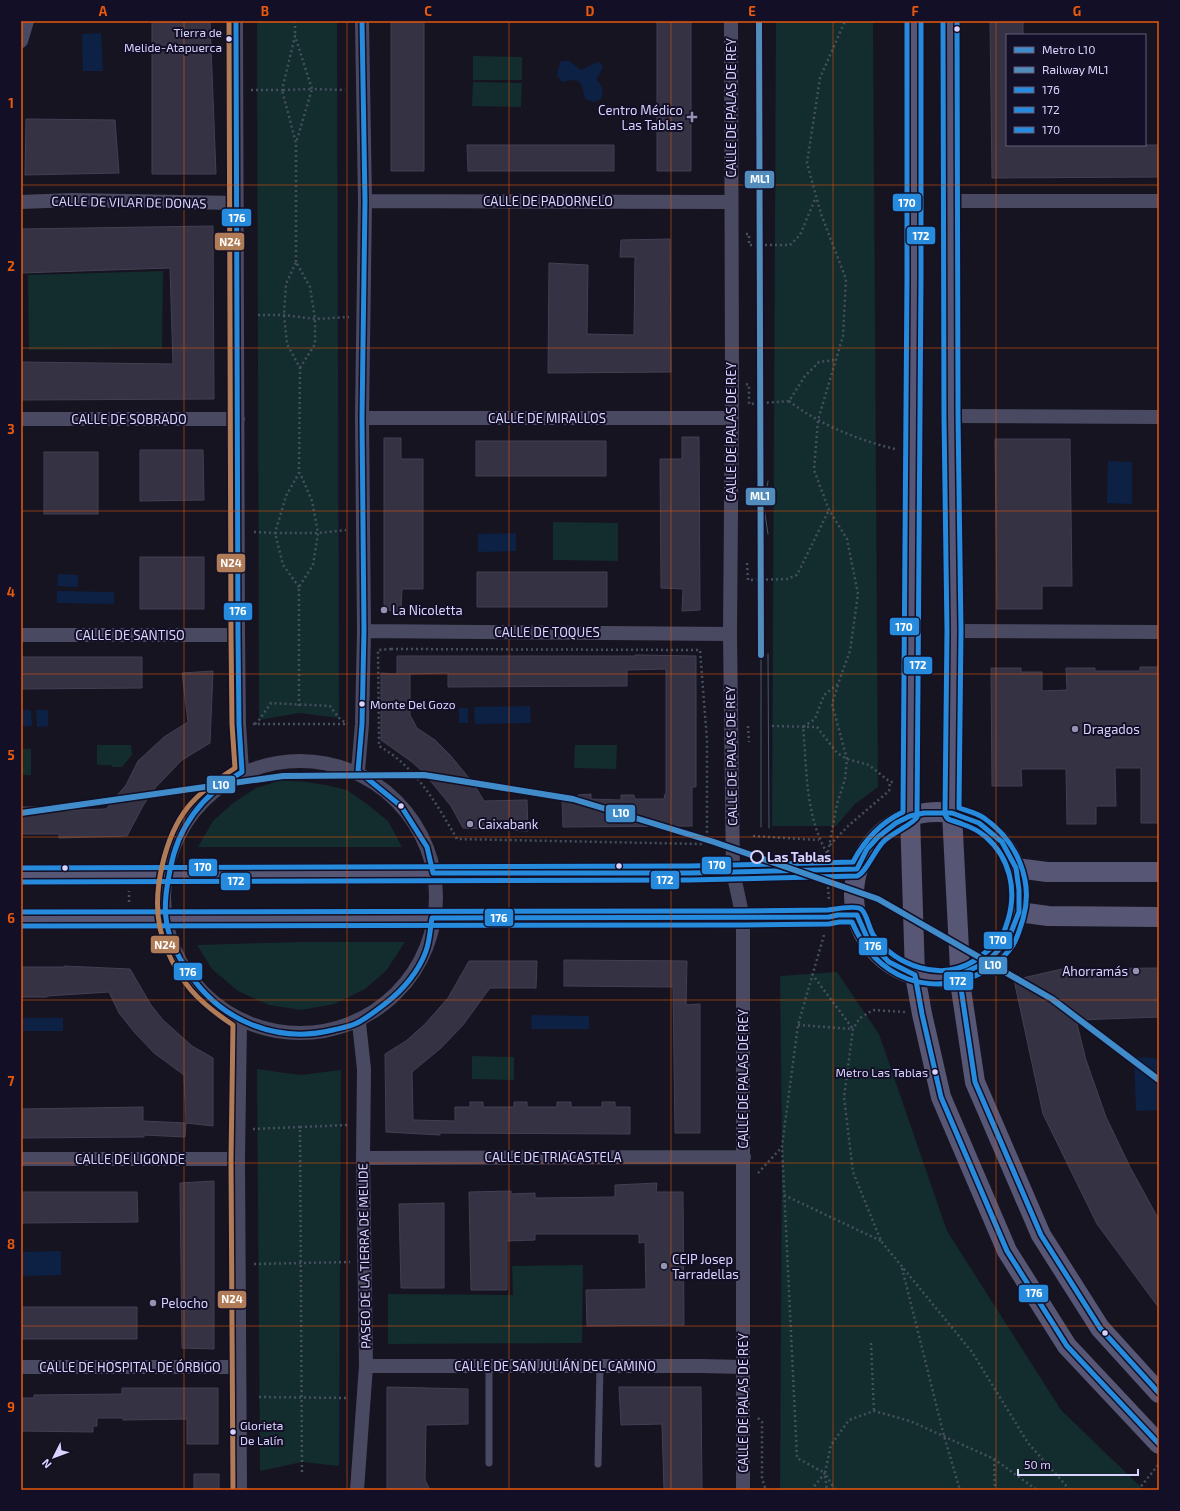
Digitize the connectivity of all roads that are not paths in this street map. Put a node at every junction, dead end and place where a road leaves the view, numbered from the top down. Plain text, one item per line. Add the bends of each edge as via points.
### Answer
1 (27, 21) edge
2 (236, 21) edge
3 (362, 21) edge
4 (731, 21) edge
5 (914, 21) edge
6 (950, 21) edge
7 (21, 41) edge
8 (365, 201) junction
9 (951, 201) junction
10 (1159, 201) edge
11 (21, 202) edge
12 (731, 202) junction
13 (236, 203) junction
14 (951, 416) junction
15 (1159, 417) edge
16 (362, 418) junction
17 (732, 418) junction
18 (21, 419) edge
19 (238, 419) junction
20 (364, 631) junction
21 (954, 631) junction
22 (1159, 632) edge
23 (730, 634) junction
24 (238, 635) junction
25 (21, 636) edge
26 (358, 771) junction
27 (242, 772) junction
28 (952, 813) junction
29 (910, 816) junction
30 (1016, 868) junction
31 (857, 869) junction
32 (434, 872) junction
33 (733, 872) junction
34 (1159, 872) edge
35 (169, 874) junction
36 (21, 875) edge
37 (1019, 912) junction
38 (857, 915) junction
39 (1159, 917) edge
40 (432, 918) junction
41 (743, 918) junction
42 (21, 919) edge
43 (166, 920) junction
44 (915, 975) junction
45 (959, 975) junction
46 (240, 1021) junction
47 (359, 1022) junction
48 (744, 1157) junction
49 (363, 1158) junction
50 (21, 1159) edge
51 (238, 1159) junction
52 (366, 1366) junction
53 (489, 1366) junction
54 (600, 1366) junction
55 (21, 1367) edge
56 (240, 1367) junction
57 (743, 1367) junction
58 (1159, 1394) edge
59 (1159, 1444) edge
60 (490, 1463) dead end
61 (598, 1464) dead end
62 (240, 1490) edge
63 (357, 1490) edge
64 (743, 1490) edge

1 - 7 street
2 - 13 street
3 - 8 street
4 - 12 street, CALLE DE PALAS DE REY
5 - 29 street
6 - 9 street
8 - 12 street, CALLE DE PADORNELO
8 - 16 street
9 - 10 street
9 - 14 street
11 - 13 street, CALLE DE VILAR DE DONAS via 72,200
12 - 17 street, CALLE DE PALAS DE REY
13 - 19 street
14 - 15 street
14 - 21 street
16 - 17 street, CALLE DE MIRALLOS
16 - 20 street
17 - 23 street, CALLE DE PALAS DE REY
18 - 19 street, CALLE DE SOBRADO
19 - 24 street
20 - 23 street, CALLE DE TOQUES
20 - 26 street
21 - 22 street
21 - 28 street
23 - 33 street, CALLE DE PALAS DE REY
24 - 25 street, CALLE DE SANTISO
24 - 27 street
26 - 27 street via 319,759 280,760
26 - 32 street via 401,806 427,847
27 - 35 street via 215,789 193,813 177,841
28 - 29 street
28 - 30 street via 979,823 1002,842
28 - 45 street
29 - 31 street via 878,837 867,849
29 - 44 street
30 - 34 street via 1047,872
30 - 37 street
31 - 33 street
31 - 38 street
32 - 33 street
32 - 35 street
32 - 40 street
33 - 41 street, CALLE DE PALAS DE REY
35 - 36 street
35 - 43 street
37 - 39 street via 1048,916
37 - 45 street via 1008,940 987,962
38 - 41 street
38 - 44 street via 869,942 889,962
40 - 41 street
40 - 43 street
40 - 47 street via 426,951 410,980 387,1004
41 - 48 street, CALLE DE PALAS DE REY
42 - 43 street
43 - 46 street via 176,952 192,980 213,1003
44 - 45 street via 937,978
44 - 59 street via 940,1097 1007,1251 1067,1346
45 - 58 street via 975,1082 1041,1235 1100,1328
46 - 47 street via 269,1032 299,1036 330,1032
46 - 51 street
47 - 49 street, PASEO DE LA TIERRA DE MELIDE via 364,1068
48 - 49 street, CALLE DE TRIACASTELA
48 - 57 street, CALLE DE PALAS DE REY
49 - 52 street, PASEO DE LA TIERRA DE MELIDE
50 - 51 street, CALLE DE LIGONDE
51 - 56 street
52 - 53 street, CALLE DE SAN JULIÁN DEL CAMINO
52 - 63 street, PASEO DE LA TIERRA DE MELIDE
53 - 54 street, CALLE DE SAN JULIÁN DEL CAMINO
53 - 60 lane
54 - 57 street, CALLE DE SAN JULIÁN DEL CAMINO
54 - 61 lane
55 - 56 street, CALLE DE HOSPITAL DE ÓRBIGO
56 - 62 street
57 - 64 street, CALLE DE PALAS DE REY

